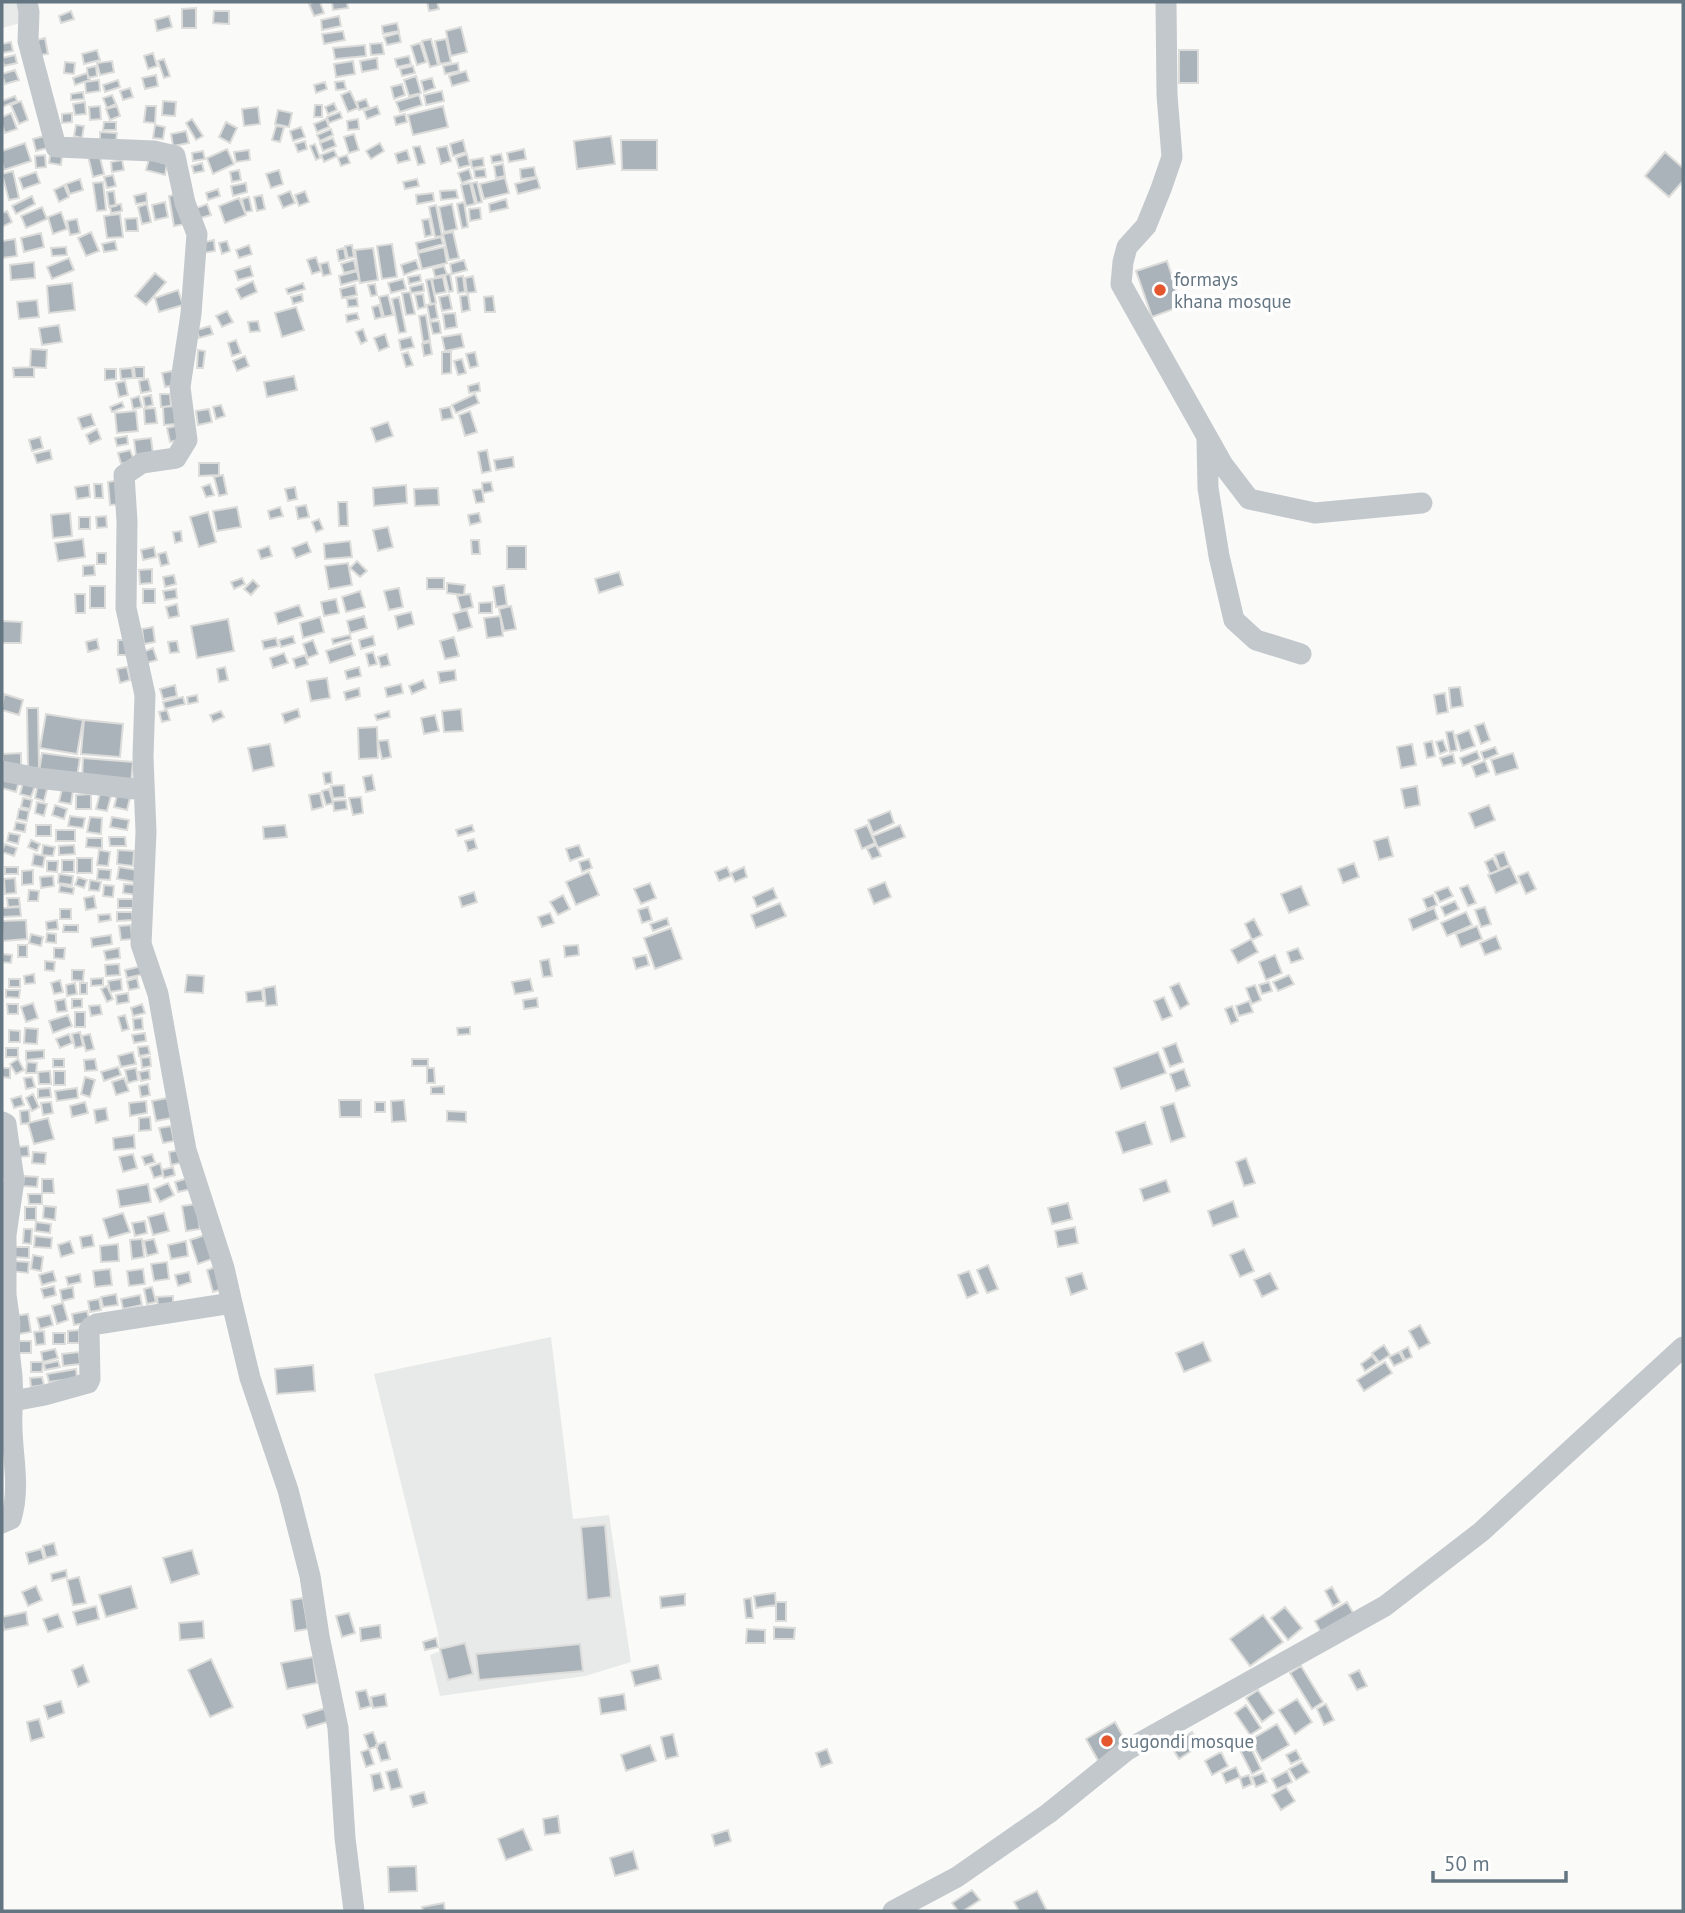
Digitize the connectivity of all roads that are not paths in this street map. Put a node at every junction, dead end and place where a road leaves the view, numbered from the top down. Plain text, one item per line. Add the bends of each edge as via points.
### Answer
1 (27, 2) edge
2 (1166, 2) edge
3 (1207, 437) junction
4 (1422, 503) dead end
5 (1301, 654) dead end
6 (2, 772) edge
7 (144, 790) junction
8 (2, 1122) edge
9 (232, 1303) junction
10 (1683, 1348) edge
11 (9, 1415) edge
12 (2, 1524) edge
13 (354, 1911) edge
14 (893, 1911) edge

1 - 7 street via 28,41 56,146 175,156 197,234 180,387 187,440 176,458 142,463 124,475 126,608 145,695
2 - 3 street via 1172,157 1146,226 1127,247 1121,284
3 - 4 street via 1249,499 1315,513
3 - 5 street via 1208,488 1234,620 1256,640
6 - 7 street
7 - 9 street via 141,944 158,994 186,1150
8 - 11 street via 6,1124 14,1181 6,1235
9 - 11 street via 91,1327 88,1382 45,1395
9 - 13 street via 310,1576 338,1728
10 - 14 street via 1481,1532 1385,1605 1127,1750 969,1870
11 - 12 street via 16,1497 11,1518

